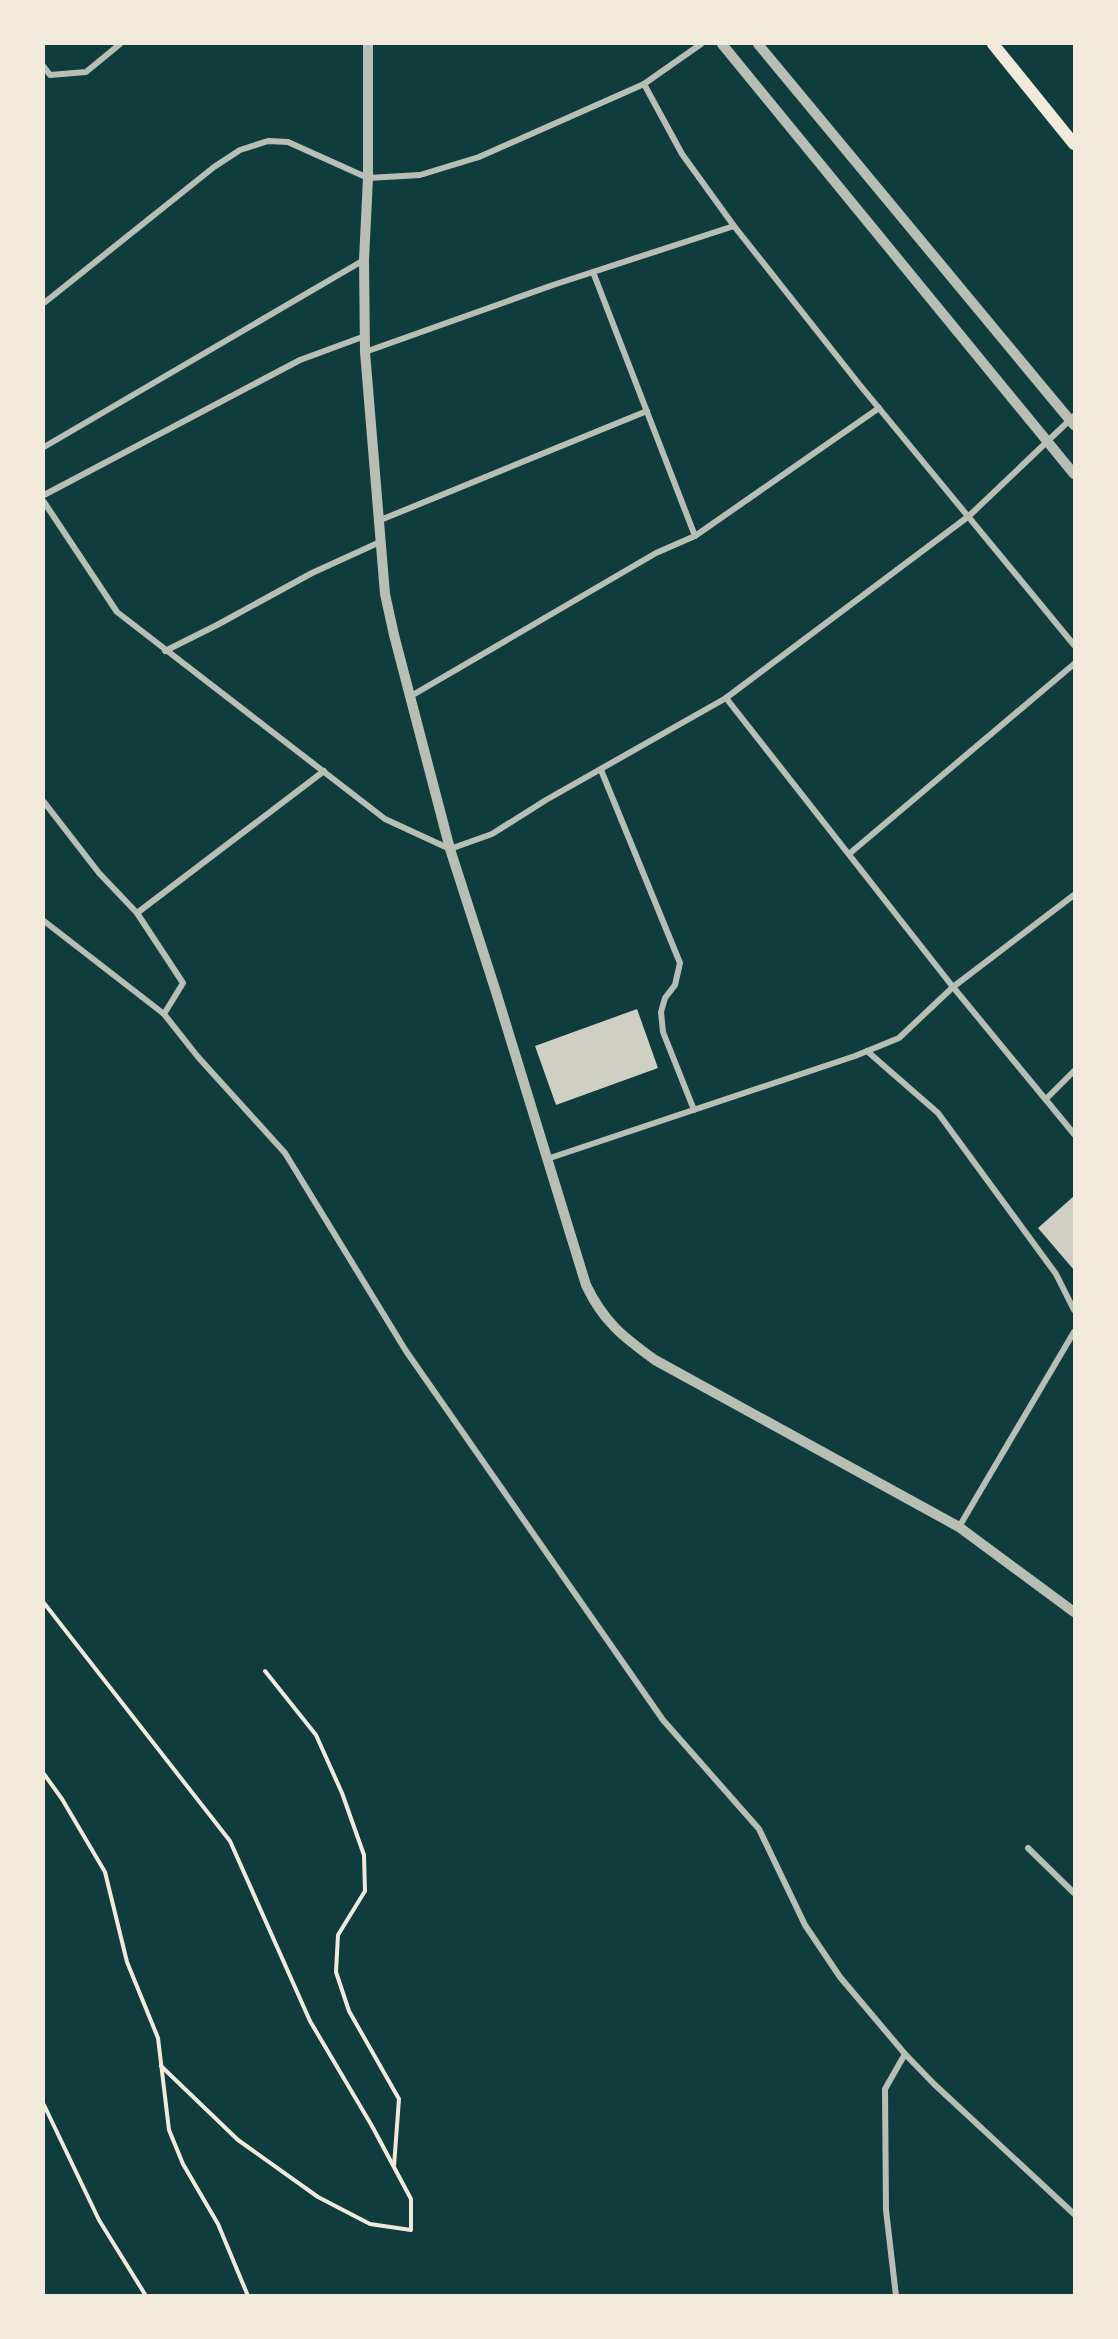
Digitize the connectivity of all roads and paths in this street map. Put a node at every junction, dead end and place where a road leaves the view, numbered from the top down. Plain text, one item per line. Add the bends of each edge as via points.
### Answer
1 (120, 44) edge
2 (368, 44) edge
3 (701, 44) edge
4 (722, 44) edge
5 (758, 44) edge
6 (993, 44) edge
7 (44, 67) edge
8 (644, 84) junction
9 (1074, 144) edge
10 (368, 178) junction
11 (734, 226) junction
12 (364, 260) junction
13 (594, 272) junction
14 (44, 303) edge
15 (365, 336) junction
16 (365, 352) junction
17 (879, 408) junction
18 (647, 411) junction
19 (1073, 420) edge
20 (1048, 442) junction
21 (44, 447) edge
22 (1074, 474) edge
23 (44, 495) edge
24 (44, 502) edge
25 (969, 516) junction
26 (378, 521) junction
27 (695, 536) junction
28 (380, 542) junction
29 (1074, 645) edge
30 (165, 651) junction
31 (1074, 664) edge
32 (411, 696) junction
33 (726, 698) junction
34 (601, 770) junction
35 (324, 771) junction
36 (44, 802) edge
37 (450, 849) junction
38 (849, 854) junction
39 (1074, 895) edge
40 (137, 913) junction
41 (44, 921) edge
42 (953, 987) junction
43 (164, 1014) junction
44 (867, 1051) junction
45 (1074, 1071) edge
46 (1046, 1099) junction
47 (694, 1110) junction
48 (1074, 1134) edge
49 (546, 1160) junction
50 (1074, 1310) edge
51 (1074, 1332) edge
52 (960, 1527) junction
53 (44, 1603) edge
54 (1074, 1612) edge
55 (265, 1671) dead end
56 (44, 1774) edge
57 (1028, 1848) dead end
58 (1074, 1893) edge
59 (905, 2054) junction
60 (162, 2066) junction
61 (44, 2105) edge
62 (394, 2167) junction
63 (1074, 2214) edge
64 (146, 2295) edge
65 (248, 2295) edge
66 (896, 2295) edge

1 - 7 street via 86,72 50,75
2 - 10 street
3 - 8 street
4 - 20 street
5 - 19 street
6 - 9 main road
8 - 10 street via 479,157 420,175
8 - 11 street via 682,154
10 - 12 street
10 - 14 street via 288,142 268,141 240,150
11 - 13 street
11 - 17 street
12 - 15 street
12 - 21 street
13 - 16 street
13 - 18 street
15 - 16 street
15 - 23 street via 300,360
16 - 26 street
17 - 25 street
17 - 27 street
18 - 26 street
18 - 27 street
19 - 20 street
20 - 22 street
20 - 25 street
24 - 30 street via 117,612
25 - 29 street
25 - 33 street
26 - 28 street
27 - 32 street via 656,553
28 - 30 street via 312,573
28 - 32 street via 385,594
30 - 35 street
31 - 38 street
32 - 37 street
33 - 34 street
33 - 38 street
34 - 37 street via 492,834
34 - 47 street via 680,963 675,985 661,1012 663,1032
35 - 37 street via 385,819
35 - 40 street
36 - 40 street via 99,873
37 - 49 street
38 - 42 street
39 - 42 street
40 - 43 street via 183,983
41 - 43 street
42 - 44 street via 899,1038
42 - 46 street
43 - 59 street via 285,1153 406,1351 663,1720 759,1829 805,1925 840,1977
44 - 47 street
44 - 50 street via 938,1113 1056,1274
45 - 46 street
46 - 48 street
47 - 49 street
49 - 52 street via 586,1285 597,1308 613,1327 677,1372
51 - 52 street
52 - 54 street
53 - 62 path via 230,1841 310,2021
55 - 62 path via 316,1735 364,1855 365,1891 338,1935 336,1972 350,2011 399,2099
56 - 60 path via 105,1872 127,1962 158,2038
57 - 58 street
59 - 63 street
59 - 66 street via 885,2089 886,2210
60 - 62 path via 238,2140 318,2197 369,2224 411,2230 411,2199
60 - 65 path via 168,2130 218,2224
61 - 64 path via 99,2220

